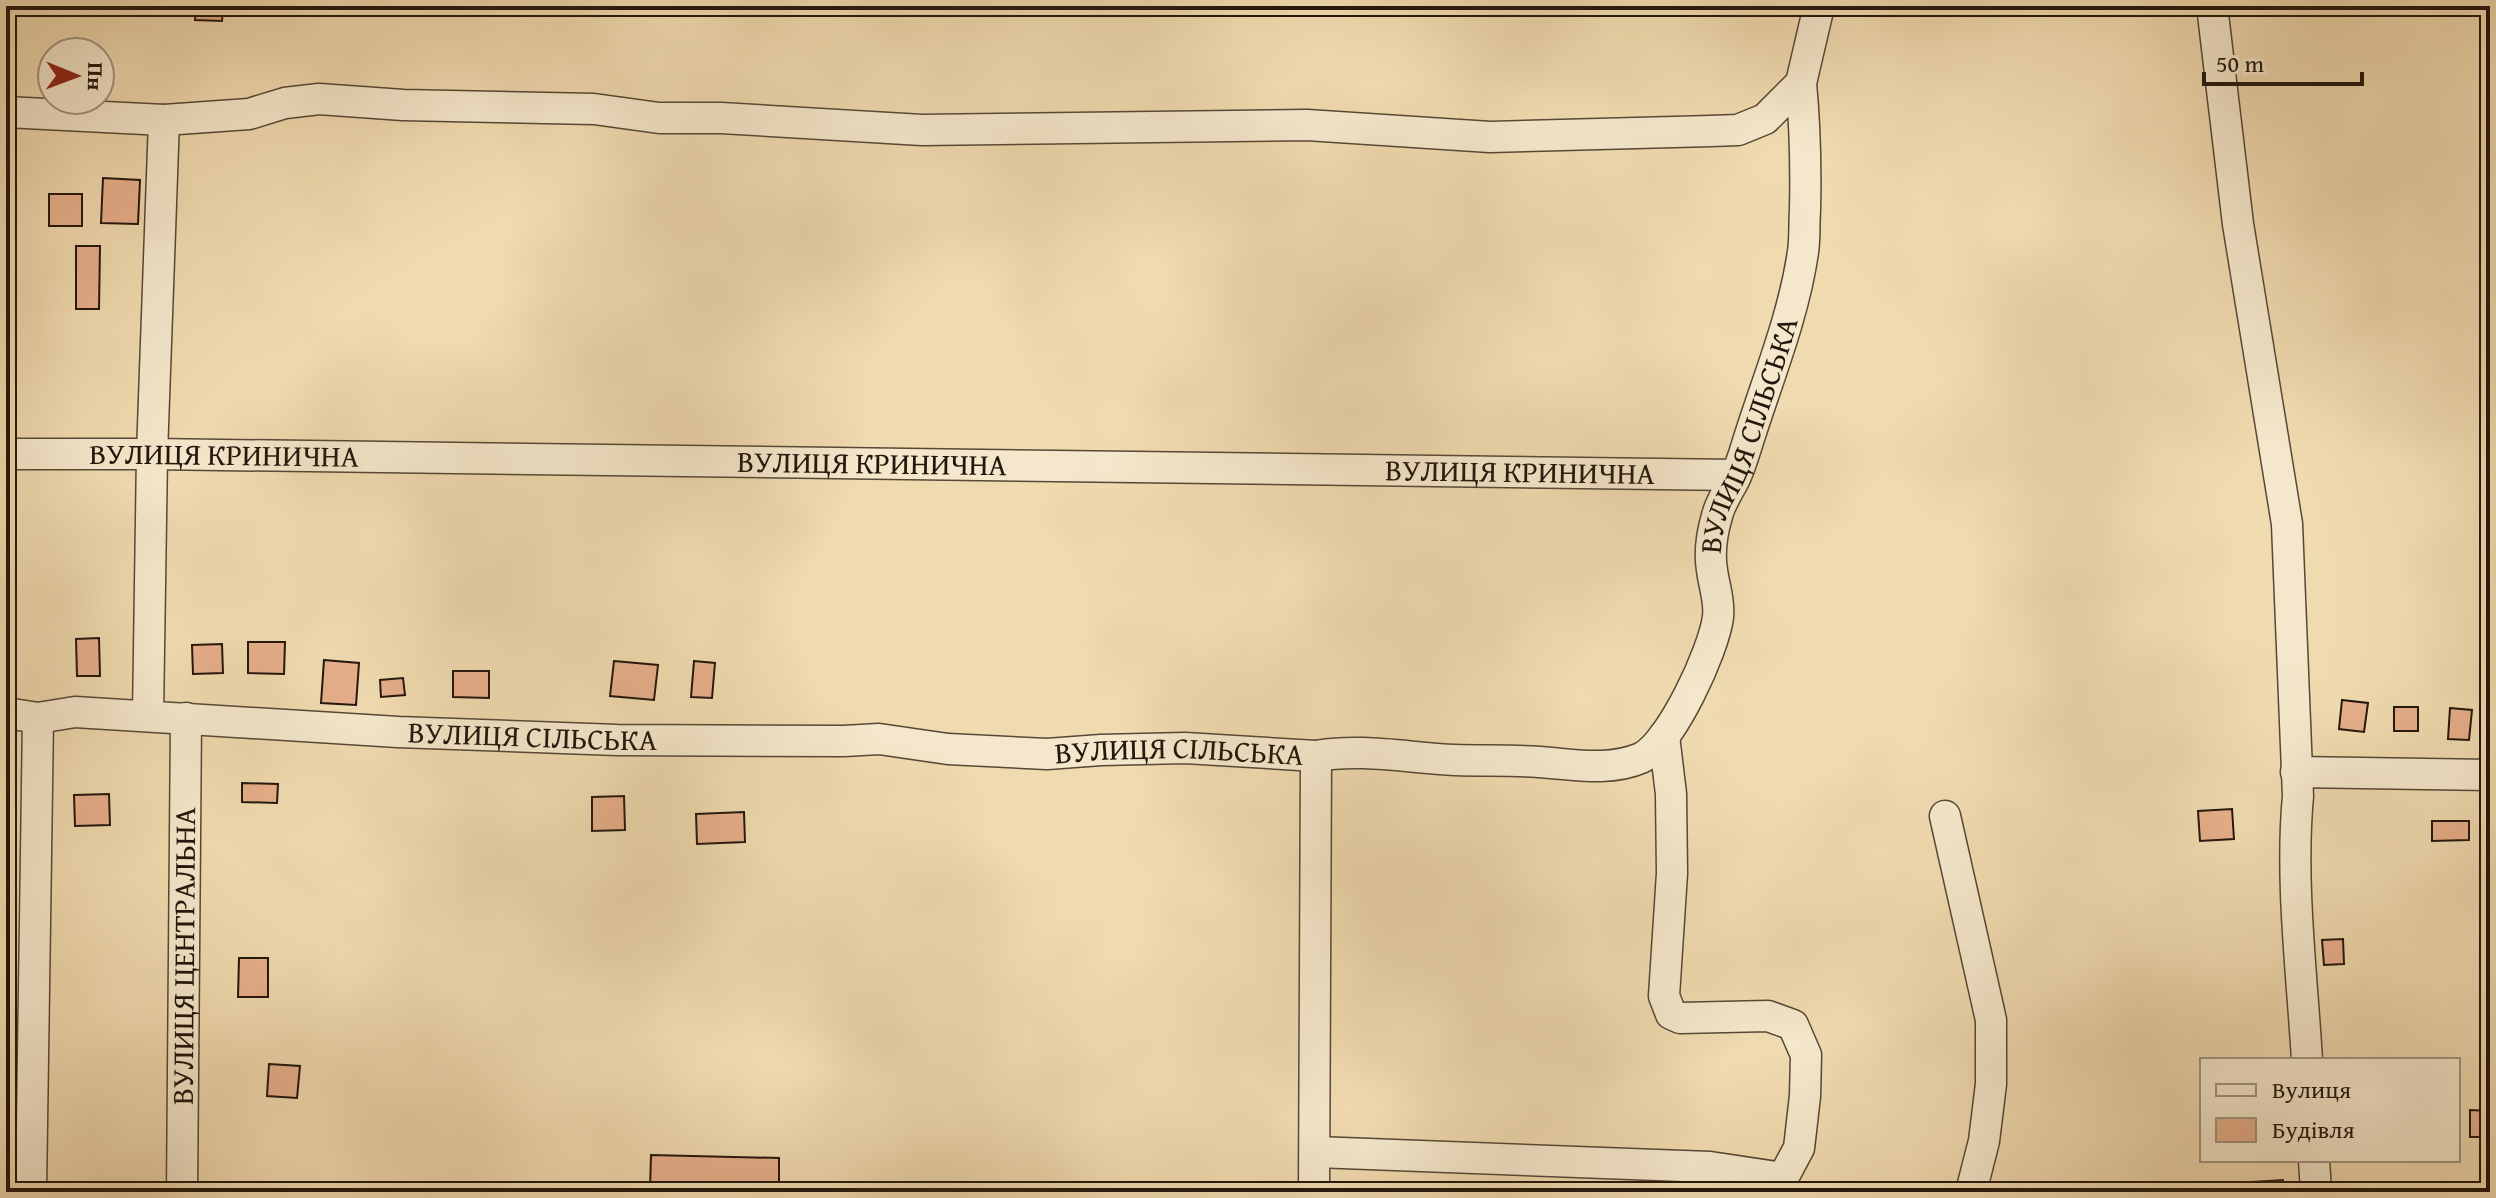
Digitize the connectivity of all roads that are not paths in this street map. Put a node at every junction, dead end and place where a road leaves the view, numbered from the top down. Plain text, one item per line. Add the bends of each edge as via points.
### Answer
1 (1819, 6) edge
2 (2212, 6) edge
3 (1801, 83) junction
4 (6, 112) edge
5 (1765, 119) junction
6 (164, 120) junction
7 (1805, 162) junction
8 (6, 454) edge
9 (152, 454) junction
10 (1736, 475) junction
11 (6, 713) edge
12 (148, 715) junction
13 (38, 718) junction
14 (186, 718) junction
15 (1664, 736) junction
16 (1316, 756) junction
17 (2296, 772) junction
18 (2490, 775) edge
19 (1945, 816) dead end
20 (2307, 1058) edge
21 (1316, 1152) junction
22 (2314, 1162) edge
23 (1781, 1185) edge
24 (31, 1192) edge
25 (182, 1192) edge
26 (1314, 1192) edge
27 (1971, 1192) edge
28 (2316, 1192) edge

1 - 3 street, ВУЛИЦЯ СІЛЬСЬКА
2 - 17 street via 2238,224 2287,524
3 - 5 street
3 - 7 street, ВУЛИЦЯ СІЛЬСЬКА
4 - 6 street
5 - 6 street via 1738,130 1490,137 1307,125 922,130 659,118 594,109 319,99 249,114
5 - 7 street via 1781,125
6 - 9 street
7 - 10 street, ВУЛИЦЯ СІЛЬСЬКА via 1803,251 1791,306
8 - 9 street, ВУЛИЦЯ КРИНИЧНА
9 - 10 street, ВУЛИЦЯ КРИНИЧНА
9 - 12 street
10 - 15 street, ВУЛИЦЯ СІЛЬСЬКА via 1718,512 1711,543 1718,602 1713,642
11 - 13 street, ВУЛИЦЯ СІЛЬСЬКА
12 - 13 street, ВУЛИЦЯ СІЛЬСЬКА via 75,712
12 - 14 street, ВУЛИЦЯ СІЛЬСЬКА
13 - 24 street
14 - 16 street, ВУЛИЦЯ СІЛЬСЬКА via 617,740 879,739 1047,754 1185,748
14 - 25 street, ВУЛИЦЯ ЦЕНТРАЛЬНА
15 - 16 street, ВУЛИЦЯ СІЛЬСЬКА via 1644,757 1598,767 1382,753
15 - 23 street via 1672,841 1664,996 1671,1014 1680,1018 1768,1016 1793,1025 1806,1055 1805,1096 1799,1148
16 - 21 street
17 - 18 street
17 - 20 street
19 - 27 street via 1991,1020 1991,1084
21 - 23 street via 1710,1167
21 - 26 street
22 - 28 street

